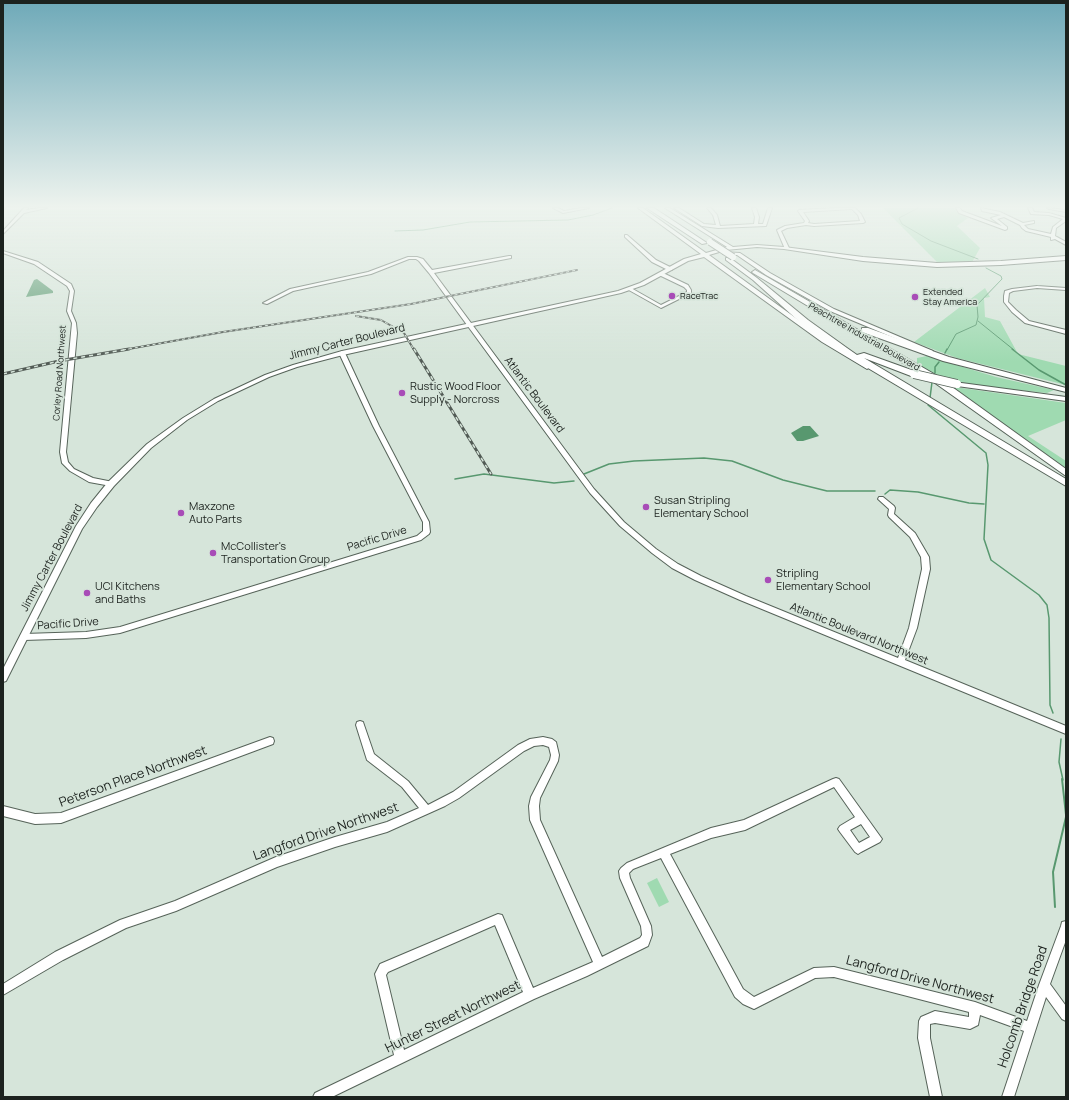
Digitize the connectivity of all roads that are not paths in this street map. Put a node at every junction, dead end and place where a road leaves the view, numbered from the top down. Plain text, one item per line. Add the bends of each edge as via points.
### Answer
1 (25, 259) edge
2 (405, 259) edge
3 (419, 259) edge
4 (496, 259) edge
5 (652, 259) edge
6 (688, 259) edge
7 (692, 259) edge
8 (699, 259) edge
9 (707, 259) edge
10 (712, 259) edge
11 (718, 259) edge
12 (734, 259) edge
13 (738, 259) edge
14 (747, 259) edge
15 (749, 259) edge
16 (866, 259) edge
17 (1042, 259) edge
18 (719, 264) junction
19 (681, 266) junction
20 (670, 269) junction
21 (431, 272) junction
22 (661, 274) junction
23 (772, 275) junction
24 (629, 289) junction
25 (1066, 289) edge
26 (265, 303) dead end
27 (815, 308) junction
28 (469, 326) junction
29 (1066, 332) edge
30 (834, 342) junction
31 (342, 353) junction
32 (966, 364) junction
33 (883, 375) junction
34 (1066, 390) edge
35 (1066, 399) edge
36 (1066, 473) edge
37 (582, 477) joint
38 (1066, 483) edge
39 (111, 484) junction
40 (881, 499) dead end
41 (24, 638) junction
42 (900, 662) junction
43 (3, 678) edge
44 (360, 725) dead end
45 (1066, 730) edge
46 (270, 741) dead end
47 (3, 810) edge
48 (426, 810) junction
49 (862, 818) dead end
50 (664, 853) junction
51 (1066, 926) edge
52 (599, 963) junction
53 (1044, 984) junction
54 (3, 990) edge
55 (530, 995) junction
56 (975, 1008) junction
57 (1066, 1015) edge
58 (1031, 1028) junction
59 (400, 1058) junction
60 (325, 1096) edge
61 (936, 1097) edge
62 (1008, 1097) edge

1 - 39 street, Corley Road Northwest via 36,263 69,285 72,291 69,311 74,323 74,332 63,452 65,462 72,470 90,480
2 - 26 street via 369,273 292,290
3 - 21 street
4 - 21 street
5 - 20 street
6 - 20 main road, Jimmy Carter Boulevard
7 - 19 main road, Jimmy Carter Boulevard
8 - 19 main road
9 - 18 main road
10 - 18 main road
11 - 18 main road
12 - 30 highway, Peachtree Industrial Boulevard via 805,322
13 - 27 highway, Peachtree Industrial Boulevard
14 - 23 main road
15 - 23 main road, Peachtree Industrial Boulevard
16 - 17 main road, Jimmy Carter Boulevard via 966,265
18 - 33 main road via 824,341
19 - 20 main road, Jimmy Carter Boulevard
20 - 22 main road, Jimmy Carter Boulevard
21 - 28 street
22 - 24 main road, Jimmy Carter Boulevard
22 - 24 street via 686,286 689,293 661,307
23 - 32 main road via 844,315
24 - 28 main road, Jimmy Carter Boulevard
25 - 29 street via 1037,287 1012,290 1007,292 1006,296 1006,302 1027,322
27 - 32 highway via 909,347
27 - 36 highway, Peachtree Industrial Boulevard via 931,376
28 - 31 main road, Jimmy Carter Boulevard
28 - 37 street, Atlantic Boulevard
30 - 33 highway
30 - 35 highway, bridge via 867,358 914,374 957,384
31 - 39 main road, Jimmy Carter Boulevard via 273,374 216,400 152,444
31 - 41 street, Pacific Drive via 376,426 426,522 427,532 419,538 120,630 86,635
32 - 34 highway
33 - 38 highway via 992,437
37 - 42 street, Atlantic Boulevard Northwest via 622,524 675,566 742,598
39 - 41 main road, Jimmy Carter Boulevard via 79,528
40 - 42 street via 892,508 892,515 913,535 925,557 926,569 913,628
41 - 43 main road, Jimmy Carter Boulevard
42 - 45 street, Atlantic Boulevard Northwest
44 - 48 street via 370,757 405,784
46 - 47 street, Peterson Place Northwest via 61,818 35,819
48 - 52 street, Langford Drive Northwest via 456,795 526,744 543,741 553,745 554,762 536,797 535,820
48 - 54 street, Langford Drive Northwest via 387,827 276,862 176,906 124,924 59,956
49 - 50 street via 836,782 745,824 711,833
50 - 52 street via 630,866 624,871 646,926 647,935 644,942
50 - 56 street, Langford Drive Northwest via 739,993 747,1000 754,1003 814,974 834,972
51 - 53 street, Holcomb Bridge Road
52 - 55 street, Hunter Street Northwest
53 - 57 street
53 - 58 street, Holcomb Bridge Road
55 - 59 street, Hunter Street Northwest
55 - 59 street via 498,919 384,968 380,974
56 - 58 street, Langford Drive Northwest
56 - 61 street via 974,1021 970,1024 935,1017 925,1021 924,1038
58 - 62 street, Holcomb Bridge Road
59 - 60 street, Hunter Street Northwest

